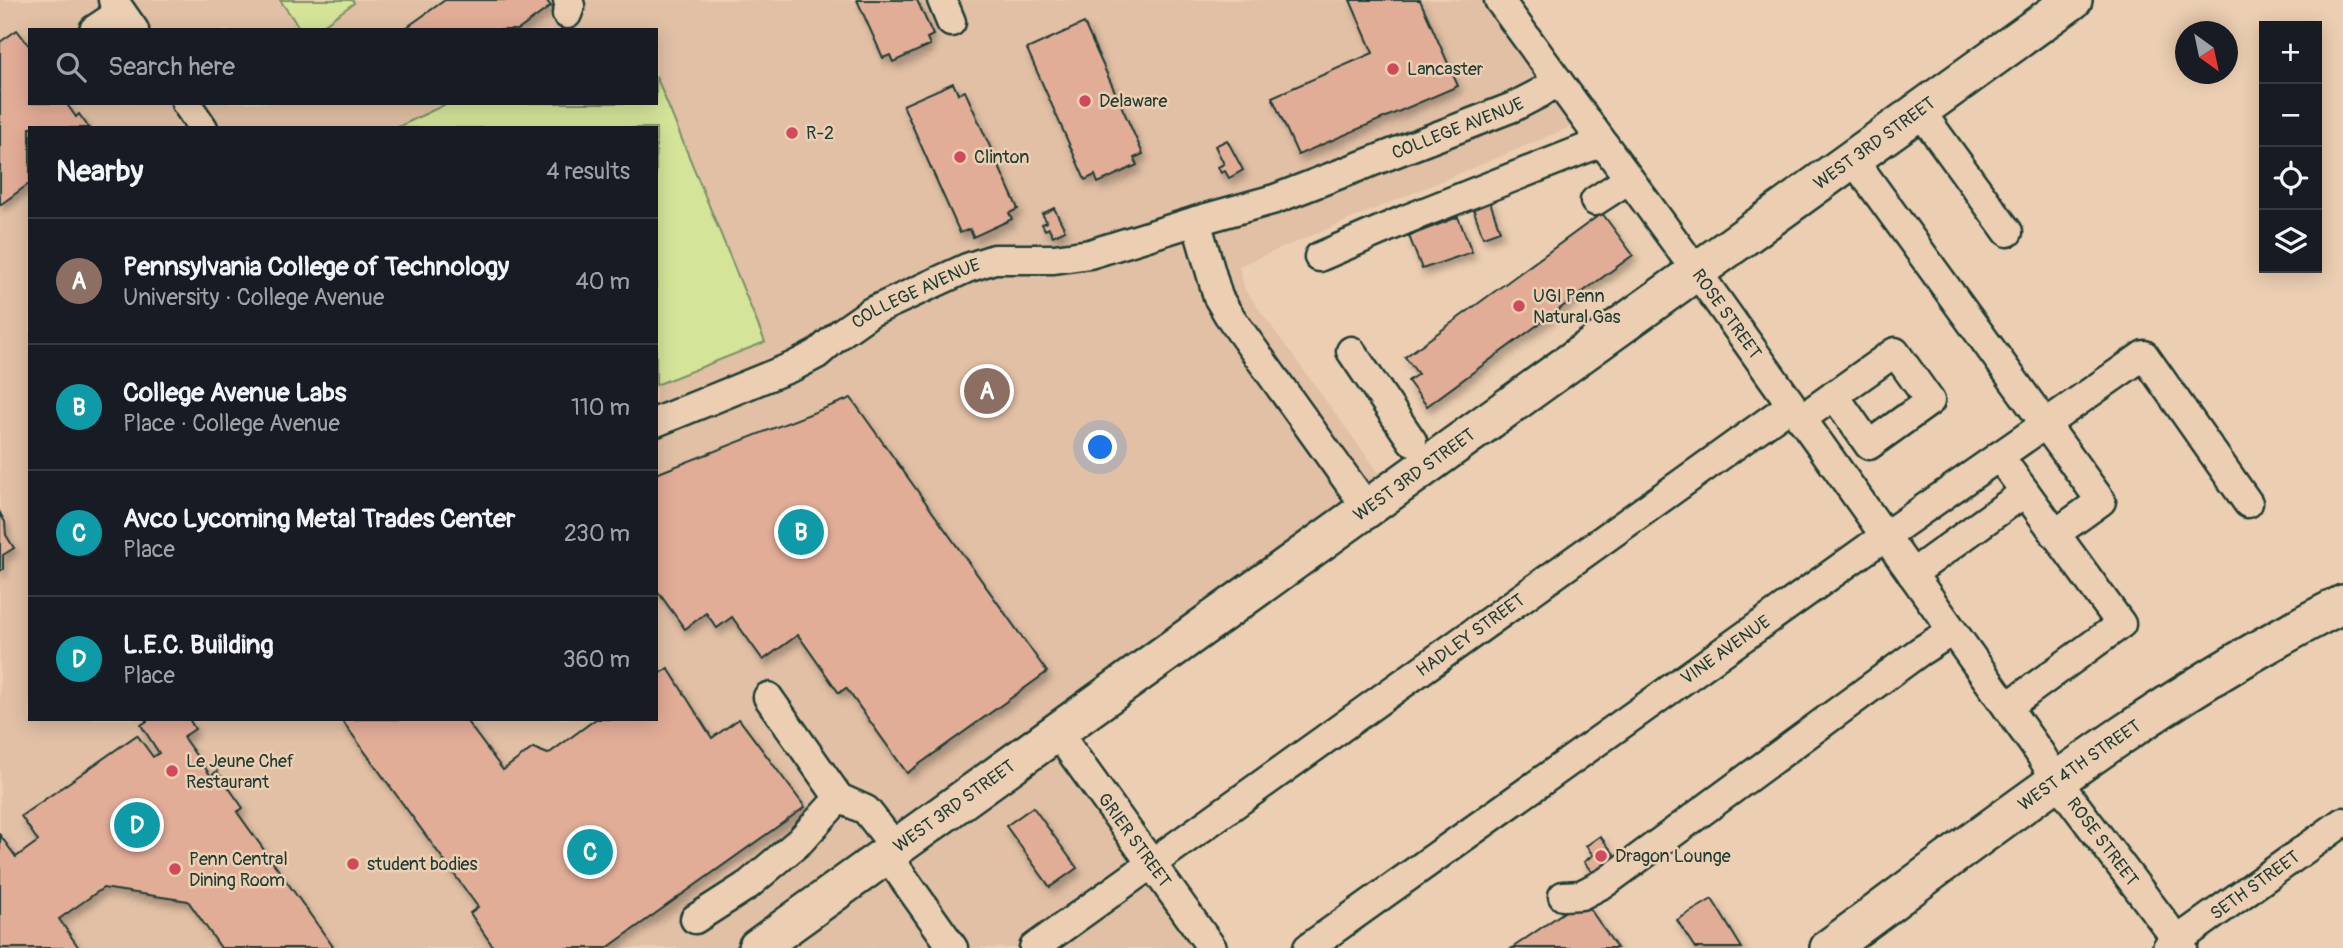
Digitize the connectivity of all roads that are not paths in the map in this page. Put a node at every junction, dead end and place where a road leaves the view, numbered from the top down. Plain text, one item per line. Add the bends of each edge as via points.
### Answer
1 (1499, 0) edge
2 (2073, 0) edge
3 (122, 14) edge
4 (98, 28) edge
5 (1558, 81) junction
6 (187, 105) edge
7 (1920, 111) junction
8 (202, 126) edge
9 (1602, 142) junction
10 (1853, 159) junction
11 (1629, 179) junction
12 (1595, 201) dead end
13 (1196, 221) junction
14 (2008, 232) dead end
15 (1319, 257) dead end
16 (1697, 272) junction
17 (1351, 351) dead end
18 (1834, 396) dead end
19 (1796, 412) junction
20 (658, 421) edge
21 (2045, 424) junction
22 (1412, 441) dead end
23 (1999, 456) junction
24 (2025, 492) junction
25 (2248, 503) dead end
26 (1368, 509) junction
27 (2055, 534) junction
28 (1885, 536) junction
29 (1912, 574) junction
30 (2343, 604) edge
31 (1952, 631) junction
32 (768, 697) dead end
33 (2007, 707) junction
34 (1057, 732) junction
35 (2057, 781) junction
36 (839, 798) junction
37 (2343, 822) edge
38 (891, 851) junction
39 (1151, 863) junction
40 (1563, 896) dead end
41 (695, 919) dead end
42 (2176, 945) edge
43 (757, 948) edge
44 (953, 948) edge
45 (1034, 948) edge
46 (1212, 948) edge
47 (1308, 948) edge
48 (1829, 948) edge

1 - 5 street, ROSE STREET
2 - 7 main road, WEST 3RD STREET
3 - 4 street
5 - 9 street, ROSE STREET
5 - 13 street, COLLEGE AVENUE via 1513,107 1275,199
6 - 8 street
7 - 10 main road, WEST 3RD STREET
7 - 14 street
9 - 11 street, ROSE STREET
9 - 15 street
10 - 16 main road, WEST 3RD STREET
10 - 21 street
11 - 12 street
11 - 16 street, ROSE STREET
13 - 20 street, COLLEGE AVENUE via 1090,254 995,259 967,268 870,312 817,354 794,366
13 - 26 street via 1217,297
16 - 19 street, ROSE STREET
16 - 26 main road, WEST 3RD STREET
17 - 22 street
18 - 19 street, HADLEY STREET
19 - 28 street, ROSE STREET
19 - 39 street, HADLEY STREET
21 - 23 street, VINE AVENUE
21 - 25 street, VINE AVENUE via 2144,355
21 - 27 street via 2101,501
23 - 24 street
23 - 28 street, VINE AVENUE
24 - 27 street
24 - 29 street
26 - 34 main road, WEST 3RD STREET
27 - 33 street via 2121,624
28 - 29 street, ROSE STREET
28 - 47 street, VINE AVENUE
29 - 31 street, ROSE STREET
30 - 35 main road, WEST 4TH STREET via 2183,694
31 - 33 street, ROSE STREET
31 - 40 street via 1606,882 1581,895
32 - 36 street
33 - 35 street, ROSE STREET
34 - 38 main road, WEST 3RD STREET
34 - 39 street, GRIER STREET
35 - 42 street, ROSE STREET
35 - 48 main road, WEST 4TH STREET
36 - 38 street via 866,810
36 - 41 street via 800,841 748,885
37 - 42 street, SETH STREET
38 - 43 main road, WEST 3RD STREET
38 - 44 street
39 - 45 street, HADLEY STREET
39 - 46 street, GRIER STREET

